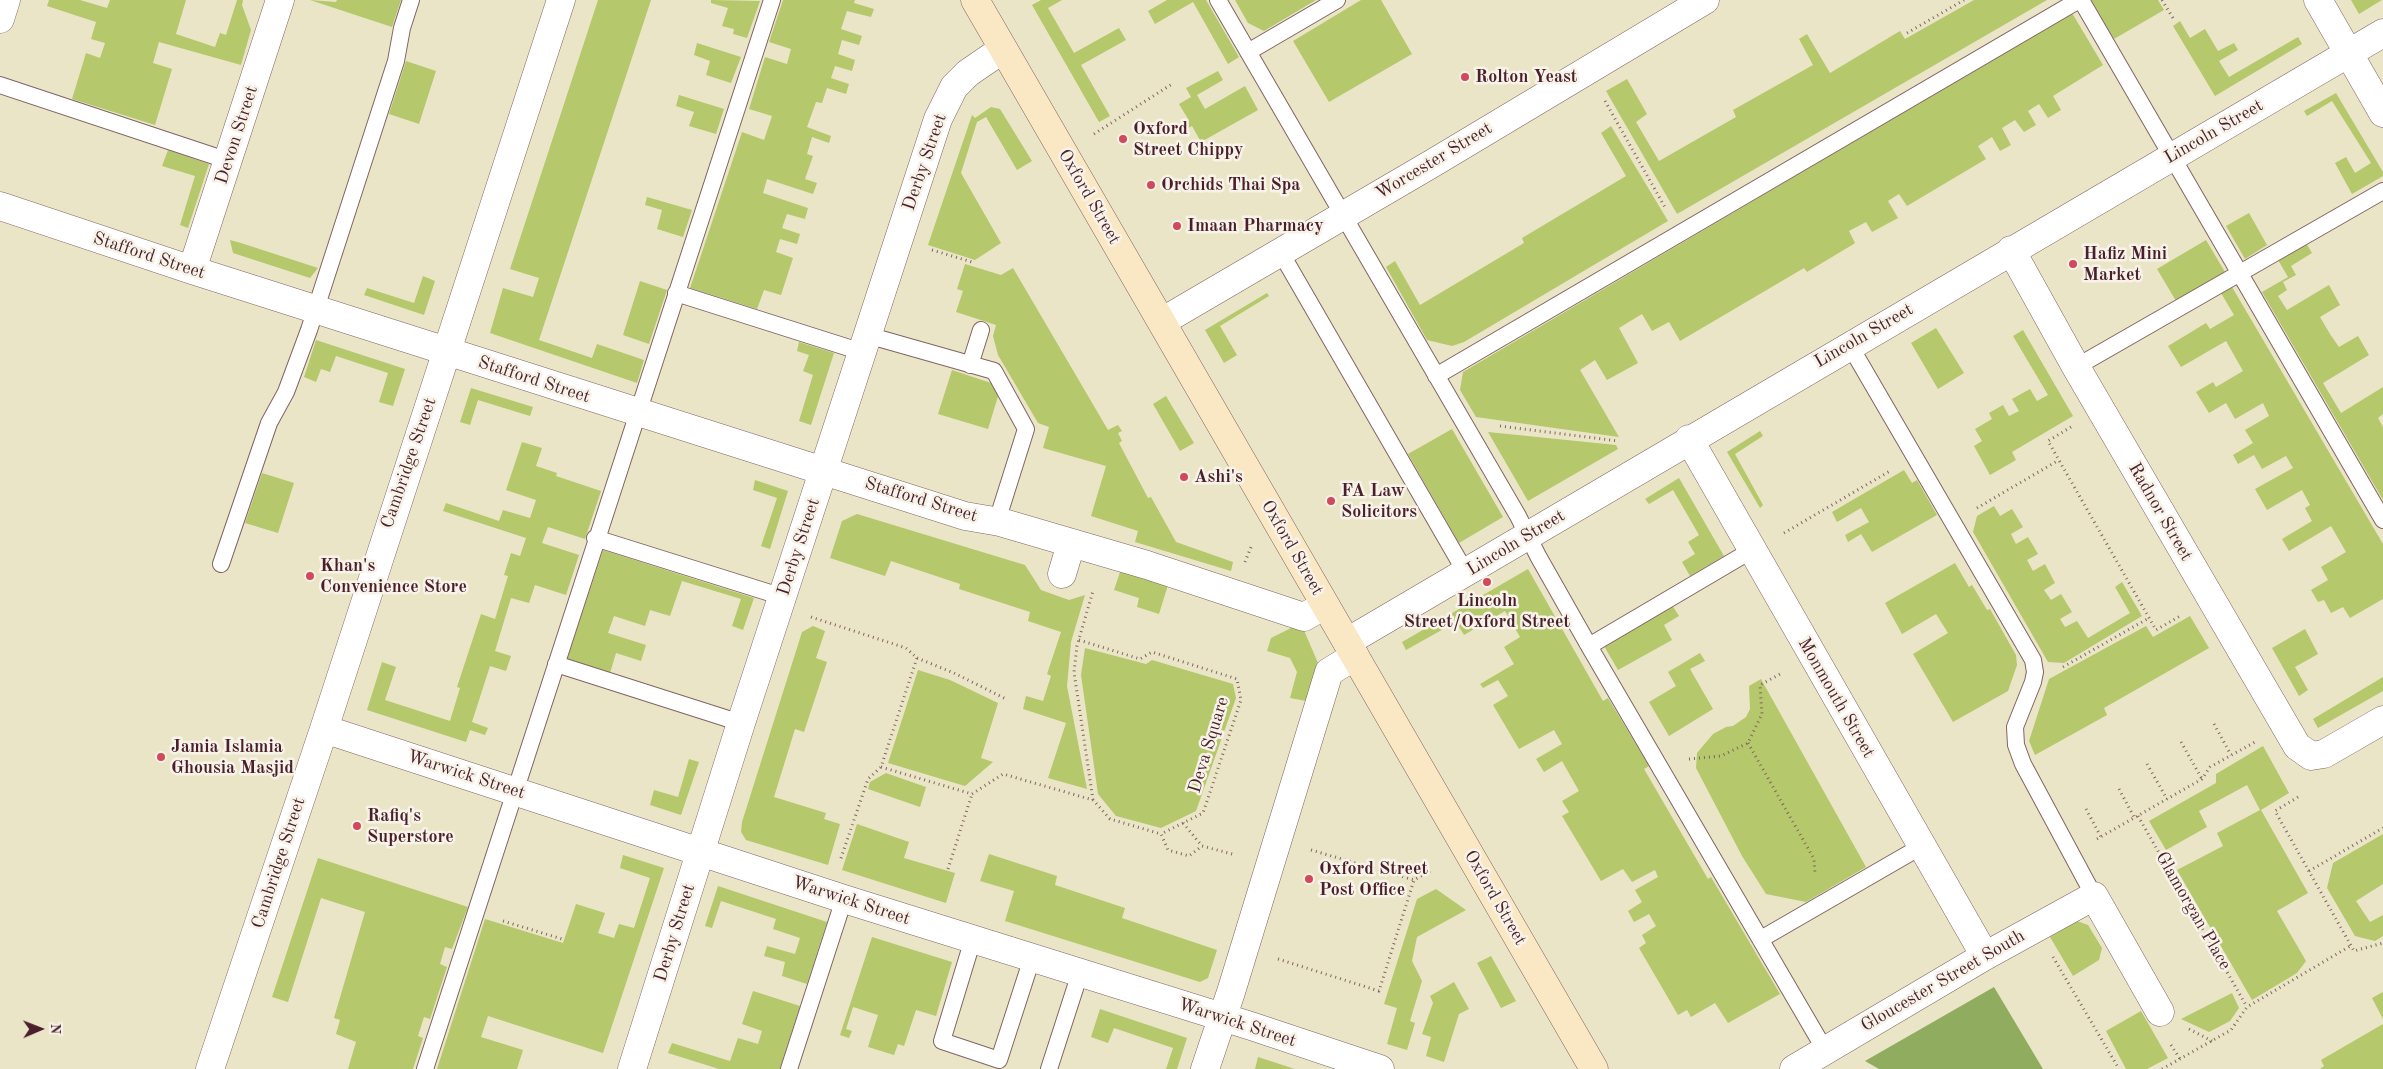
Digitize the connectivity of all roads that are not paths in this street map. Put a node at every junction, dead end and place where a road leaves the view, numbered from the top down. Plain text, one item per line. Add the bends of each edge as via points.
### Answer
1 (6, 0) edge
2 (280, 0) edge
3 (411, 0) edge
4 (561, 0) edge
5 (772, 0) edge
6 (975, 0) edge
7 (1218, 0) edge
8 (1337, 0) edge
9 (1705, 0) edge
10 (2080, 0) edge
11 (2318, 0) edge
12 (0, 19) edge
13 (2383, 33) edge
14 (1003, 49) junction
15 (1248, 52) junction
16 (2349, 53) junction
17 (0, 85) edge
18 (2383, 113) edge
19 (2170, 157) junction
20 (229, 160) junction
21 (2383, 191) edge
22 (0, 206) edge
23 (1343, 216) junction
24 (2010, 250) junction
25 (1281, 253) junction
26 (192, 270) junction
27 (2239, 274) junction
28 (676, 293) junction
29 (315, 310) junction
30 (1162, 321) junction
31 (980, 330) dead end
32 (864, 343) junction
33 (1849, 344) junction
34 (446, 352) junction
35 (970, 365) junction
36 (2076, 367) junction
37 (1436, 376) junction
38 (636, 412) junction
39 (1689, 439) junction
40 (824, 471) junction
41 (2383, 520) edge
42 (996, 521) junction
43 (1528, 536) junction
44 (595, 538) junction
45 (1071, 544) junction
46 (1752, 550) junction
47 (221, 564) dead end
48 (1466, 573) junction
49 (1062, 574) dead end
50 (783, 597) junction
51 (1325, 605) junction
52 (1589, 646) junction
53 (1351, 649) junction
54 (556, 664) junction
55 (2383, 720) edge
56 (741, 723) junction
57 (324, 729) junction
58 (514, 791) junction
59 (1922, 846) junction
60 (700, 852) junction
61 (2094, 896) junction
62 (844, 899) junction
63 (973, 939) junction
64 (1761, 939) junction
65 (1985, 956) junction
66 (1032, 958) junction
67 (1080, 973) junction
68 (2160, 1012) dead end
69 (1223, 1018) junction
70 (1825, 1050) junction
71 (210, 1069) edge
72 (425, 1069) edge
73 (632, 1069) edge
74 (789, 1069) edge
75 (1049, 1069) edge
76 (1205, 1069) edge
77 (1380, 1069) edge
78 (1594, 1069) edge
79 (1794, 1069) edge

1 - 12 street
2 - 20 street, Devon Street
3 - 29 lane via 396,61
4 - 34 street, Cambridge Street
5 - 28 lane
6 - 14 main road, Oxford Street
7 - 15 lane
8 - 15 lane
9 - 23 street, Worcester Street
10 - 19 lane
10 - 37 lane
11 - 16 street
13 - 16 street, Lincoln Street
14 - 30 main road, Oxford Street
14 - 32 street, Derby Street via 968,72 954,88 938,119
15 - 23 lane
16 - 18 street
16 - 19 street, Lincoln Street
17 - 20 lane
19 - 24 street, Lincoln Street
19 - 27 lane
20 - 26 street, Devon Street
21 - 27 lane
22 - 26 street, Stafford Street
23 - 25 street, Worcester Street
23 - 37 lane
24 - 33 street, Lincoln Street
24 - 36 street, Radnor Street
25 - 30 street, Worcester Street
25 - 48 lane
26 - 29 street, Stafford Street
27 - 36 lane
27 - 41 lane
28 - 32 lane
28 - 38 lane
29 - 34 street, Stafford Street
29 - 47 lane via 286,392 269,422
30 - 51 main road, Oxford Street
31 - 35 lane
32 - 35 lane
32 - 40 street, Derby Street
33 - 39 street, Lincoln Street
33 - 61 lane via 2033,660 2033,682 2015,727 2016,745 2023,764
34 - 38 street, Stafford Street
34 - 57 street, Cambridge Street
35 - 42 lane via 994,371 1026,429
36 - 55 street, Radnor Street via 2297,746 2311,756 2324,754
37 - 43 lane
38 - 40 street, Stafford Street
38 - 44 lane
39 - 43 street, Lincoln Street
39 - 46 street, Monmouth Street
40 - 42 street, Stafford Street via 965,516
40 - 50 street, Derby Street
42 - 45 street, Stafford Street
43 - 48 street, Lincoln Street
43 - 52 lane
44 - 50 lane
44 - 54 lane
45 - 49 street
45 - 51 street, Stafford Street via 1147,565 1304,617
46 - 52 lane
46 - 59 street, Monmouth Street
48 - 53 street, Lincoln Street
50 - 56 street, Derby Street
51 - 53 main road, Oxford Street
52 - 64 lane
53 - 69 street, Lincoln Street via 1329,672
53 - 78 main road, Oxford Street
54 - 56 lane
54 - 58 lane
56 - 60 street, Derby Street
57 - 58 street, Warwick Street
57 - 71 street, Cambridge Street
58 - 60 street, Warwick Street
58 - 72 lane
59 - 64 lane
59 - 65 street, Monmouth Street
60 - 62 street, Warwick Street
60 - 73 street, Derby Street
61 - 65 street, Gloucester Street South
61 - 68 street
62 - 63 street, Warwick Street
62 - 74 lane
63 - 66 street, Warwick Street
63 - 66 lane via 942,1041 999,1060
64 - 70 lane
65 - 70 street, Gloucester Street South
66 - 67 street, Warwick Street
67 - 69 street, Warwick Street
67 - 75 lane
69 - 76 street, Lincoln Street
69 - 77 street, Warwick Street
70 - 79 street, Gloucester Street South

